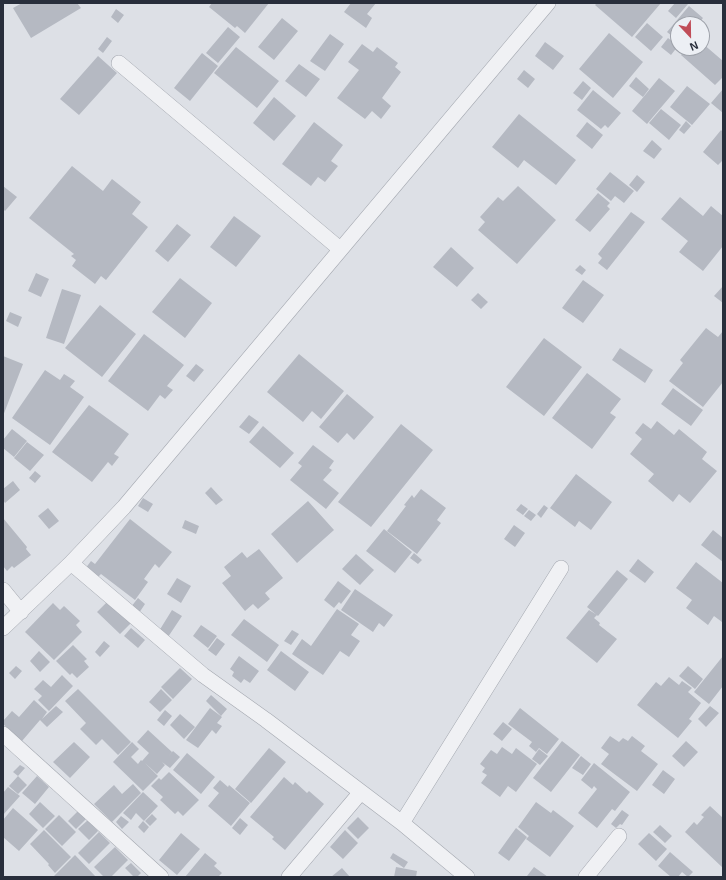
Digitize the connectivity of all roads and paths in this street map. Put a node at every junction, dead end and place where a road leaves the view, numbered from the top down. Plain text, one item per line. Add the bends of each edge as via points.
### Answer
1 (548, 3) edge
2 (119, 63) dead end
3 (340, 249) junction
4 (71, 563) junction
5 (561, 568) dead end
6 (3, 590) edge
7 (21, 612) junction
8 (3, 628) edge
9 (3, 734) edge
10 (361, 792) junction
11 (402, 823) junction
12 (618, 836) dead end
13 (161, 877) edge
14 (289, 877) edge
15 (467, 877) edge
16 (586, 877) edge

1 - 3 street
2 - 3 street
3 - 4 street via 124,507
4 - 7 street
4 - 10 street via 203,675
5 - 11 street
6 - 7 street
7 - 8 street
9 - 13 street
10 - 11 street
10 - 14 street
11 - 15 street
12 - 16 street

